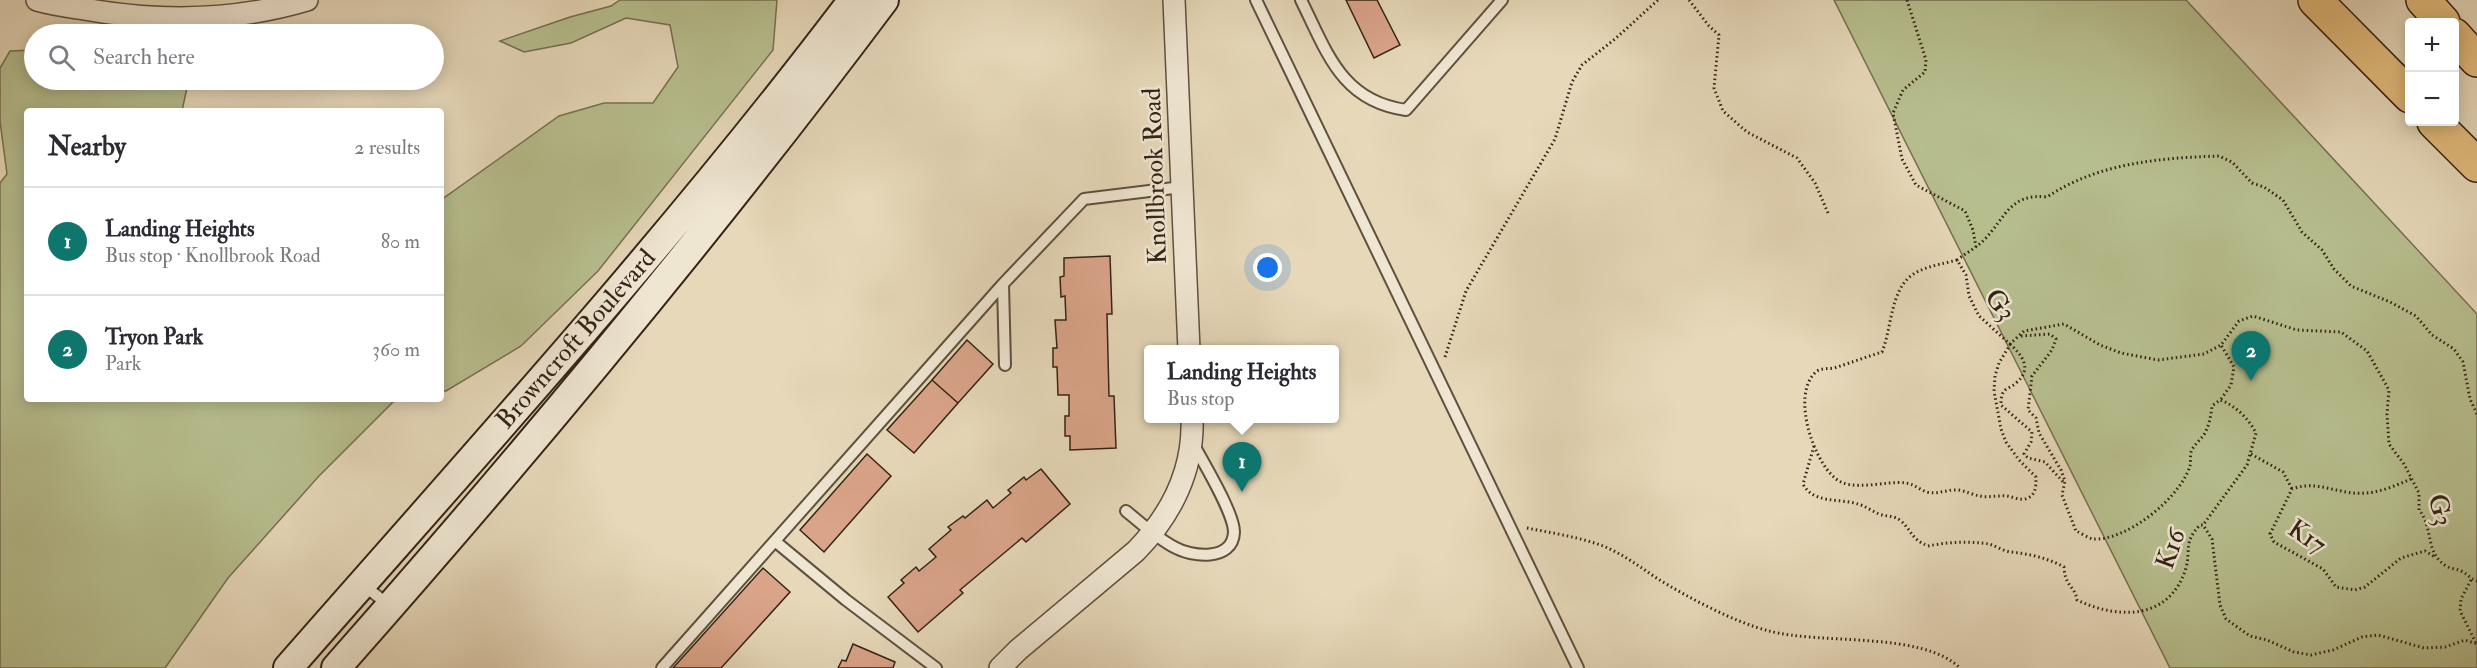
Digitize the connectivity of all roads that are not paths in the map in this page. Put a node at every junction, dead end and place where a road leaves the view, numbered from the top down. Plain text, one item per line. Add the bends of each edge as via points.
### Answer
1 (37, 0) edge
2 (307, 0) edge
3 (853, 0) edge
4 (884, 0) edge
5 (1174, 0) edge
6 (1256, 0) edge
7 (1301, 0) edge
8 (1502, 0) edge
9 (2315, 0) edge
10 (2423, 0) edge
11 (2439, 18) edge
12 (2459, 40) edge
13 (2477, 60) edge
14 (2405, 92) edge
15 (2438, 126) edge
16 (2477, 165) edge
17 (1182, 187) junction
18 (1003, 284) junction
19 (1189, 345) edge
20 (1005, 365) dead end
21 (1192, 423) edge
22 (1192, 442) junction
23 (1126, 511) dead end
24 (1154, 533) junction
25 (776, 542) junction
26 (362, 583) junction
27 (390, 606) junction
28 (288, 668) edge
29 (336, 668) edge
30 (662, 668) edge
31 (936, 668) edge
32 (1000, 668) edge
33 (1578, 668) edge

1 - 2 street via 110,14 173,19 237,14
3 - 26 main road, Browncroft Boulevard via 646,259
4 - 27 main road, Browncroft Boulevard via 654,296
5 - 17 street, Knollbrook Road
6 - 33 lane
7 - 8 lane via 1336,70 1366,99 1406,110
9 - 14 highway
10 - 11 highway
12 - 13 highway
15 - 16 highway
17 - 18 lane via 1084,199
17 - 19 street, Knollbrook Road
18 - 20 lane
18 - 25 lane
21 - 22 street
22 - 24 street via 1181,485
22 - 24 lane via 1232,519 1232,542 1216,555 1186,552
23 - 24 lane
24 - 32 street
25 - 30 lane
25 - 31 lane
26 - 27 lane
26 - 28 main road, Browncroft Boulevard
27 - 29 main road, Browncroft Boulevard

